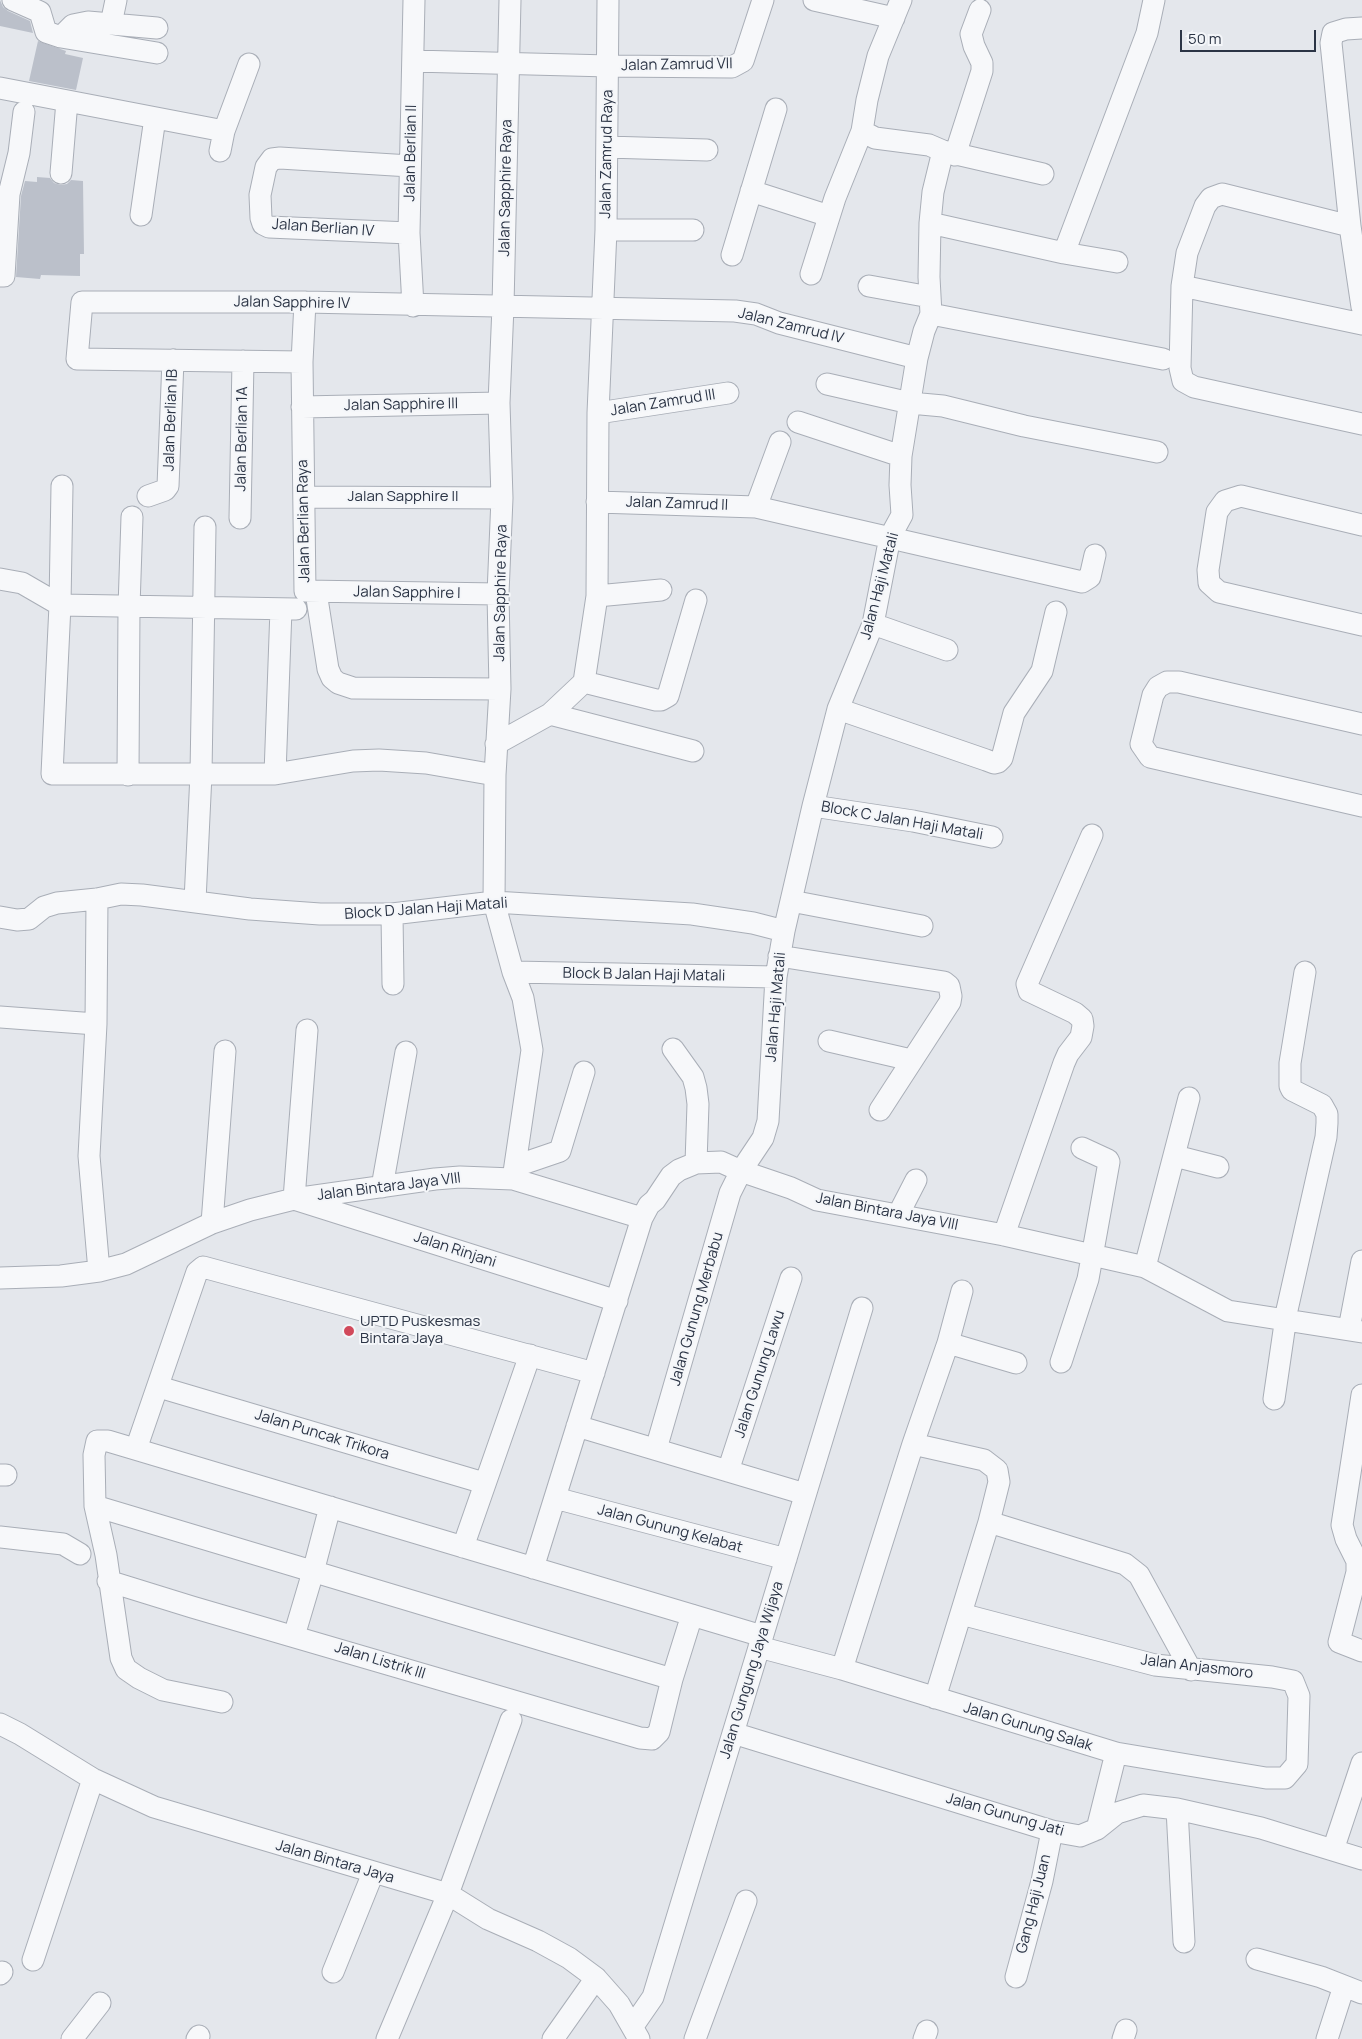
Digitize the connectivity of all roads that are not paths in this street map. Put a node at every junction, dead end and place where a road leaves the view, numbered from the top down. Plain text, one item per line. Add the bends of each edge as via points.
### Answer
1 (13, 0) edge
2 (116, 0) edge
3 (414, 0) edge
4 (510, 0) edge
5 (608, 0) edge
6 (763, 0) edge
7 (814, 0) edge
8 (1154, 0) edge
9 (898, 9) edge
10 (980, 10) dead end
11 (111, 24) junction
12 (157, 28) dead end
13 (1362, 28) edge
14 (61, 37) junction
15 (157, 53) dead end
16 (413, 61) junction
17 (249, 64) dead end
18 (508, 64) junction
19 (609, 66) junction
20 (0, 88) edge
21 (67, 101) junction
22 (776, 109) dead end
23 (24, 112) dead end
24 (156, 118) junction
25 (862, 131) junction
26 (607, 147) junction
27 (708, 150) dead end
28 (949, 153) junction
29 (410, 166) junction
30 (61, 173) dead end
31 (1043, 174) dead end
32 (751, 191) junction
33 (141, 215) dead end
34 (830, 216) junction
35 (930, 223) junction
36 (1350, 226) junction
37 (606, 230) junction
38 (692, 230) dead end
39 (409, 233) junction
40 (1064, 253) junction
41 (732, 255) dead end
42 (1117, 262) dead end
43 (811, 274) dead end
44 (0, 276) edge
45 (869, 286) dead end
46 (1182, 286) junction
47 (305, 302) junction
48 (413, 306) junction
49 (503, 306) junction
50 (931, 306) junction
51 (1362, 307) edge
52 (603, 308) junction
53 (1362, 324) edge
54 (917, 358) junction
55 (1163, 359) dead end
56 (174, 360) junction
57 (243, 361) junction
58 (302, 362) junction
59 (826, 384) dead end
60 (728, 393) dead end
61 (499, 403) junction
62 (910, 403) junction
63 (302, 407) junction
64 (598, 413) junction
65 (798, 422) dead end
66 (1362, 424) edge
67 (780, 442) dead end
68 (1157, 452) dead end
69 (901, 456) junction
70 (62, 486) dead end
71 (148, 496) dead end
72 (304, 497) junction
73 (502, 498) junction
74 (597, 502) junction
75 (756, 507) junction
76 (132, 517) dead end
77 (240, 518) dead end
78 (1362, 525) edge
79 (205, 527) dead end
80 (890, 537) junction
81 (1095, 555) dead end
82 (0, 579) edge
83 (661, 590) dead end
84 (316, 592) junction
85 (498, 594) junction
86 (597, 596) junction
87 (696, 600) dead end
88 (60, 605) junction
89 (129, 607) junction
90 (203, 607) junction
91 (1056, 612) dead end
92 (873, 624) junction
93 (1362, 625) edge
94 (947, 650) dead end
95 (584, 682) junction
96 (500, 689) junction
97 (838, 709) junction
98 (550, 714) junction
99 (1362, 724) edge
100 (496, 744) junction
101 (693, 751) dead end
102 (202, 774) junction
103 (275, 774) junction
104 (128, 775) junction
105 (495, 775) junction
106 (812, 806) junction
107 (1362, 806) edge
108 (1092, 835) dead end
109 (992, 837) dead end
110 (97, 899) junction
111 (195, 901) junction
112 (791, 901) junction
113 (494, 902) junction
114 (392, 914) junction
115 (0, 917) edge
116 (922, 926) dead end
117 (784, 931) junction
118 (779, 956) junction
119 (514, 972) junction
120 (1305, 972) dead end
121 (776, 977) junction
122 (392, 984) dead end
123 (0, 1016) edge
124 (96, 1024) junction
125 (308, 1030) dead end
126 (829, 1041) dead end
127 (672, 1049) dead end
128 (225, 1051) dead end
129 (406, 1052) dead end
130 (911, 1060) junction
131 (584, 1072) dead end
132 (1189, 1098) dead end
133 (880, 1110) dead end
134 (1082, 1148) dead end
135 (1175, 1156) junction
136 (696, 1163) junction
137 (1218, 1167) dead end
138 (741, 1171) junction
139 (515, 1172) junction
140 (916, 1180) dead end
141 (382, 1187) junction
142 (294, 1199) junction
143 (898, 1215) junction
144 (642, 1218) junction
145 (212, 1223) junction
146 (1004, 1235) junction
147 (181, 1239) junction
148 (1092, 1256) junction
149 (1362, 1261) edge
150 (1146, 1267) junction
151 (199, 1269) junction
152 (99, 1271) junction
153 (0, 1278) edge
154 (791, 1278) dead end
155 (962, 1291) dead end
156 (617, 1301) junction
157 (862, 1308) dead end
158 (1286, 1319) junction
159 (1355, 1330) edge
160 (948, 1344) junction
161 (530, 1355) junction
162 (1061, 1362) dead end
163 (1016, 1363) dead end
164 (594, 1373) junction
165 (159, 1386) junction
166 (1362, 1395) edge
167 (1274, 1399) dead end
168 (578, 1426) junction
169 (913, 1444) junction
170 (136, 1449) junction
171 (656, 1449) junction
172 (728, 1471) junction
173 (484, 1483) junction
174 (805, 1494) junction
175 (555, 1498) junction
176 (95, 1506) junction
177 (330, 1507) junction
178 (989, 1522) junction
179 (0, 1537) edge
180 (463, 1547) junction
181 (80, 1554) dead end
182 (786, 1559) junction
183 (533, 1568) junction
184 (313, 1572) junction
185 (108, 1581) junction
186 (961, 1614) junction
187 (692, 1615) junction
188 (294, 1636) junction
189 (761, 1642) junction
190 (1362, 1651) edge
191 (842, 1669) junction
192 (1191, 1670) junction
193 (672, 1679) junction
194 (934, 1698) junction
195 (222, 1702) dead end
196 (511, 1720) dead end
197 (0, 1724) edge
198 (733, 1733) junction
199 (1116, 1753) junction
200 (1362, 1763) edge
201 (1297, 1764) joint
202 (93, 1779) junction
203 (1177, 1810) junction
204 (1096, 1829) junction
205 (1052, 1831) junction
206 (1333, 1850) junction
207 (1362, 1859) edge
208 (373, 1873) junction
209 (448, 1894) junction
210 (746, 1901) dead end
211 (1184, 1942) dead end
212 (33, 1960) dead end
213 (1257, 1960) dead end
214 (333, 1972) dead end
215 (1016, 1977) dead end
216 (596, 1978) junction
217 (730, 1983) dead end
218 (1353, 1990) edge
219 (100, 2003) dead end
220 (636, 2032) edge
221 (72, 2039) edge
222 (387, 2039) edge
223 (553, 2039) edge
224 (695, 2039) edge
225 (706, 2039) edge
226 (1327, 2039) edge

1 - 14 street via 40,12 46,32
2 - 11 street
3 - 16 street, Jalan Berlian II
4 - 18 street, Jalan Sapphire Raya
5 - 19 street, Jalan Zamrud Raya
6 - 19 street, Jalan Zamrud VII via 743,61 732,67
7 - 9 street
8 - 40 street via 1147,34
9 - 25 street via 878,56
10 - 28 street, Jalan Haji Matali via 971,34 982,63 982,72
11 - 12 street
11 - 14 street via 88,22 73,25
13 - 36 street via 1334,33 1332,43
14 - 15 street
16 - 18 street, Jalan Zamrud VII
16 - 29 street, Jalan Berlian II
17 - 24 street via 222,141
18 - 19 street, Jalan Zamrud VII
18 - 49 street, Jalan Sapphire Raya
19 - 26 street, Jalan Zamrud Raya
20 - 21 street
21 - 24 street
21 - 30 street
22 - 32 street
23 - 44 street via 9,194 4,276
24 - 33 street
25 - 28 street via 875,138 929,146
25 - 34 street
26 - 27 street
26 - 37 street, Jalan Zamrud Raya
28 - 31 street
28 - 35 street, Jalan Haji Matali via 932,192
29 - 39 street, Jalan Berlian II
29 - 39 street, Jalan Berlian IV via 272,159 266,167 260,195 260,218 269,227
32 - 34 street
32 - 41 street
34 - 43 street
35 - 40 street
35 - 50 street, Jalan Haji Matali
36 - 46 street via 1222,194 1211,198 1205,206 1187,253
36 - 51 street
37 - 38 street
37 - 52 street, Jalan Zamrud Raya
39 - 48 street, Jalan Berlian II
40 - 42 street
45 - 50 street
46 - 53 street
46 - 66 street via 1180,368 1183,382
47 - 48 street, Jalan Sapphire IV
47 - 56 street, Jalan Sapphire IV via 82,302 78,359
47 - 58 street, Jalan Berlian Raya
48 - 49 street, Jalan Sapphire IV
49 - 52 street, Jalan Zamrud IV
49 - 61 street, Jalan Sapphire Raya
50 - 54 street, Jalan Haji Matali
50 - 55 street
52 - 54 street, Jalan Zamrud IV via 749,313
52 - 64 street, Jalan Zamrud Raya
54 - 62 street, Jalan Haji Matali
56 - 57 street
56 - 71 street, Jalan Berlian IB via 168,486
57 - 58 street
57 - 77 street, Jalan Berlian 1A
58 - 63 street, Jalan Berlian Raya
59 - 62 street
60 - 64 street, Jalan Zamrud III
61 - 63 street, Jalan Sapphire III
61 - 73 street, Jalan Sapphire Raya
62 - 68 street via 943,406 1024,426
62 - 69 street, Jalan Haji Matali
63 - 72 street, Jalan Berlian Raya
64 - 74 street, Jalan Zamrud Raya
65 - 69 street
67 - 75 street
69 - 80 street, Jalan Haji Matali via 902,515
70 - 88 street
72 - 73 street, Jalan Sapphire II
72 - 84 street, Jalan Berlian Raya via 305,591
73 - 85 street, Jalan Sapphire Raya
74 - 75 street, Jalan Zamrud II
74 - 86 street, Jalan Zamrud Raya
75 - 80 street, Jalan Zamrud II
76 - 89 street
78 - 93 street via 1240,496 1225,501 1217,512 1208,570 1209,583 1219,592
79 - 90 street
80 - 81 street, Jalan Zamrud II via 1082,582 1090,576
80 - 92 street, Jalan Haji Matali
82 - 88 street via 22,583
83 - 86 street
84 - 85 street, Jalan Sapphire I
84 - 96 street, Jalan Berlian Raya via 328,669 338,684 353,688
85 - 96 street, Jalan Sapphire Raya
86 - 95 street, Jalan Zamrud Raya
87 - 95 street via 668,696 656,700
88 - 89 street
88 - 104 street via 52,774
89 - 90 street
89 - 104 street
90 - 102 street
90 - 103 street via 289,609
91 - 97 street via 1042,671 1014,713 1002,758 998,762
92 - 94 street
92 - 97 street, Jalan Haji Matali
95 - 98 street
96 - 100 street, Jalan Sapphire Raya
97 - 106 street, Jalan Haji Matali
98 - 100 street
98 - 101 street
99 - 107 street via 1179,682 1167,682 1153,695 1141,744 1150,757
100 - 105 street, Jalan Sapphire Raya
102 - 103 street
102 - 104 street
102 - 111 street
103 - 105 street via 379,760
105 - 113 street, Jalan Sapphire Raya
106 - 109 street, Block C Jalan Haji Matali
106 - 112 street, Jalan Haji Matali
108 - 146 street via 1027,984 1029,992 1075,1013 1084,1026 1081,1037 1064,1063
110 - 111 street, Block D Jalan Haji Matali via 121,894
110 - 115 street, Block D Jalan Haji Matali via 44,907 29,919
110 - 124 street
111 - 114 street, Block D Jalan Haji Matali via 288,913
112 - 116 street
112 - 117 street, Jalan Haji Matali
113 - 114 street, Block D Jalan Haji Matali
113 - 117 street, Block D Jalan Haji Matali via 692,914
113 - 119 street, Jalan Sapphire Raya
114 - 122 street
117 - 118 street, Jalan Haji Matali
118 - 121 street, Jalan Haji Matali
118 - 130 street via 944,982 949,986 950,1002
119 - 121 street, Block B Jalan Haji Matali
119 - 139 street, Jalan Sapphire Raya via 523,998 532,1050
120 - 158 street via 1290,1063 1290,1086 1322,1105 1327,1123
121 - 138 street, Jalan Haji Matali via 768,1121 763,1138
123 - 124 street
124 - 152 street via 90,1156
125 - 142 street
126 - 130 street
127 - 136 street via 693,1077 696,1088
128 - 145 street
129 - 141 street
130 - 133 street
131 - 139 street via 560,1150
132 - 135 street
134 - 148 street via 1109,1162
135 - 137 street
135 - 150 street
136 - 138 street, Jalan Bintara Jaya VIII via 721,1162
136 - 144 street, Jalan Bintara Jaya VIII via 671,1176
138 - 143 street, Jalan Bintara Jaya VIII via 817,1200
138 - 171 street, Jalan Gunung Merbabu via 730,1193
139 - 141 street, Jalan Bintara Jaya VIII
139 - 144 street, Jalan Bintara Jaya VIII
140 - 143 street
141 - 142 street, Jalan Bintara Jaya VIII
142 - 145 street, Jalan Bintara Jaya VIII
142 - 156 street, Jalan Rinjani
143 - 146 street, Jalan Bintara Jaya VIII
144 - 156 street
145 - 147 street, Jalan Bintara Jaya VIII
146 - 148 street, Jalan Bintara Jaya VIII
147 - 151 street
147 - 152 street, Jalan Bintara Jaya VIII via 126,1264
148 - 150 street, Jalan Bintara Jaya VIII
148 - 162 street via 1088,1279
149 - 159 street
150 - 158 street, Jalan Bintara Jaya VIII via 1228,1311
151 - 161 street via 207,1267
151 - 165 street
152 - 153 street, Jalan Bintara Jaya VIII
154 - 172 street, Jalan Gunung Lawu
155 - 160 street
156 - 164 street
157 - 174 street, Jalan Gungung Jaya Wijaya
158 - 159 street, Jalan Bintara Jaya VIII
158 - 167 street
160 - 163 street
160 - 169 street
161 - 164 street
161 - 173 street
164 - 168 street
165 - 170 street
165 - 173 street, Jalan Puncak Trikora
166 - 190 street via 1342,1525 1357,1560 1357,1572 1339,1642
168 - 171 street
168 - 175 street
169 - 178 street via 984,1460 998,1470 999,1482
169 - 191 street
170 - 176 street, Jalan Gunung Salak via 97,1441 94,1455
170 - 177 street, Jalan Gunung Salak
171 - 172 street
172 - 174 street
173 - 180 street
174 - 182 street, Jalan Gungung Jaya Wijaya
175 - 182 street, Jalan Gunung Kelabat
175 - 183 street
176 - 184 street
176 - 185 street
177 - 180 street, Jalan Gunung Salak
177 - 184 street
178 - 186 street
178 - 192 street via 1125,1564 1139,1575
179 - 181 street via 63,1544
180 - 183 street, Jalan Gunung Salak
182 - 189 street, Jalan Gungung Jaya Wijaya
183 - 187 street, Jalan Gunung Salak
184 - 188 street
184 - 193 street
185 - 188 street, Jalan Listrik III
185 - 195 street via 121,1658 126,1669 163,1690
186 - 192 street, Jalan Anjasmoro via 1155,1665
186 - 194 street
187 - 189 street, Jalan Gunung Salak
187 - 193 street
188 - 193 street, Jalan Listrik III via 652,1739 658,1732
189 - 191 street, Jalan Gunung Salak
189 - 198 street, Jalan Gungung Jaya Wijaya
191 - 194 street, Jalan Gunung Salak
192 - 201 street, Jalan Anjasmoro via 1293,1681 1299,1696
194 - 199 street, Jalan Gunung Salak
196 - 209 street
197 - 202 street, Jalan Bintara Jaya
198 - 205 street, Jalan Gunung Jati
198 - 220 street, Jalan Gungung Jaya Wijaya via 653,1997
199 - 201 street, Jalan Gunung Salak via 1266,1778 1285,1778
199 - 204 street
200 - 206 street
202 - 208 street, Jalan Bintara Jaya via 154,1807
202 - 212 street
203 - 204 street, Jalan Gunung Jati via 1143,1805 1117,1813
203 - 206 street, Jalan Gunung Jati via 1261,1828
203 - 211 street
204 - 205 street, Jalan Gunung Jati via 1080,1836
205 - 215 street, Gang Haji Juan
206 - 207 street, Jalan Gunung Jati
208 - 209 street, Jalan Bintara Jaya
208 - 214 street
209 - 216 street, Jalan Bintara Jaya via 488,1919 561,1954
209 - 222 street
210 - 224 street
213 - 218 street via 1321,1977
216 - 220 street, Jalan Bintara Jaya via 620,2004
216 - 223 street
217 - 225 street
218 - 226 street
219 - 221 street

